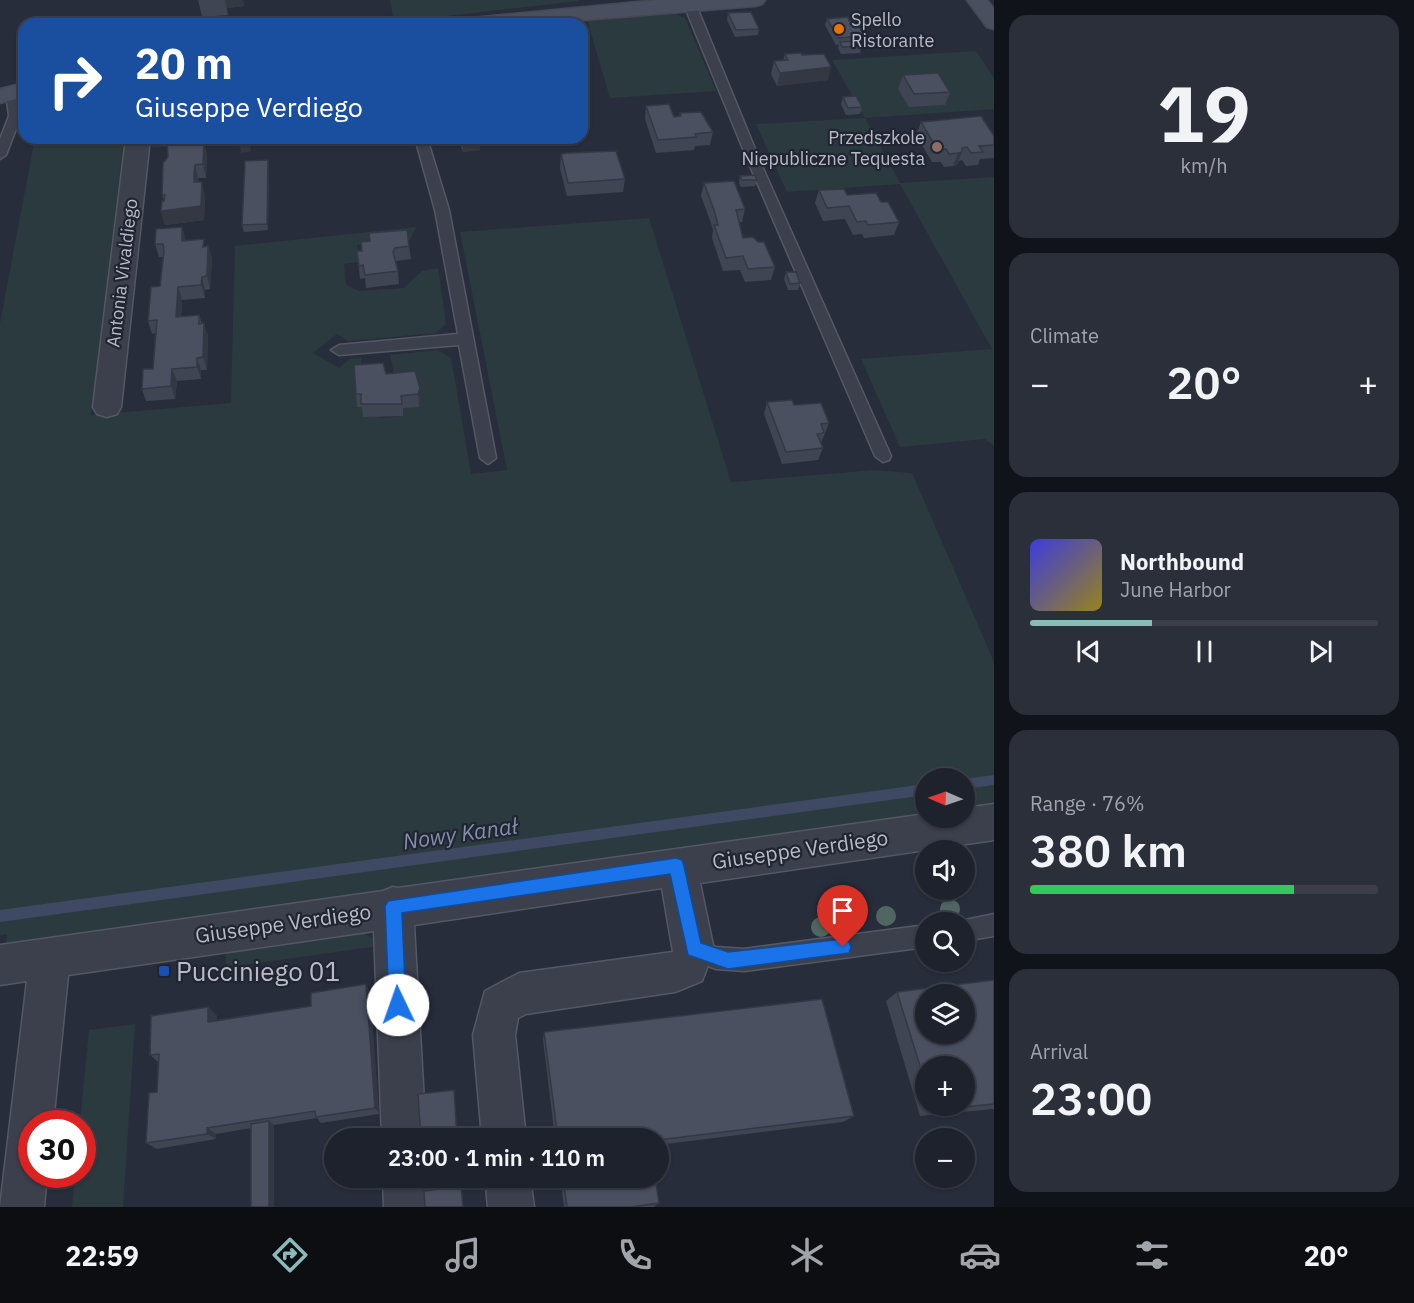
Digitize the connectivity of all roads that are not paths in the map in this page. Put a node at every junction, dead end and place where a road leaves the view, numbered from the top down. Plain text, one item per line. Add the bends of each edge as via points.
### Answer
1 (755, 0) edge
2 (977, 0) edge
3 (689, 2) edge
4 (523, 18) edge
5 (994, 23) edge
6 (12, 93) edge
7 (137, 144) edge
8 (423, 144) edge
9 (0, 155) edge
10 (464, 339) junction
11 (339, 350) dead end
12 (106, 407) dead end
13 (883, 456) dead end
14 (488, 458) dead end
15 (994, 822) edge
16 (676, 866) junction
17 (393, 906) junction
18 (994, 926) edge
19 (975, 929) edge
20 (915, 937) edge
21 (694, 950) junction
22 (50, 958) junction
23 (0, 965) edge
24 (404, 1128) edge
25 (503, 1128) edge
26 (406, 1188) edge
27 (509, 1188) edge
28 (21, 1207) edge
29 (407, 1207) edge
30 (511, 1207) edge

1 - 3 street
2 - 5 street
3 - 4 street
3 - 13 lane
6 - 9 lane via 15,116
7 - 12 street, Antonia Vivaldiego
8 - 10 lane via 442,210
10 - 11 lane
10 - 14 lane
15 - 16 street, Giuseppe Verdiego
16 - 17 street, Giuseppe Verdiego
16 - 21 street
17 - 22 street, Giuseppe Verdiego
17 - 24 street
18 - 19 lane
20 - 21 lane via 744,960 716,958
21 - 25 street via 687,967 675,972 519,994 500,1006 494,1035
22 - 23 street, Giuseppe Verdiego
22 - 28 street
26 - 29 street
27 - 30 street

